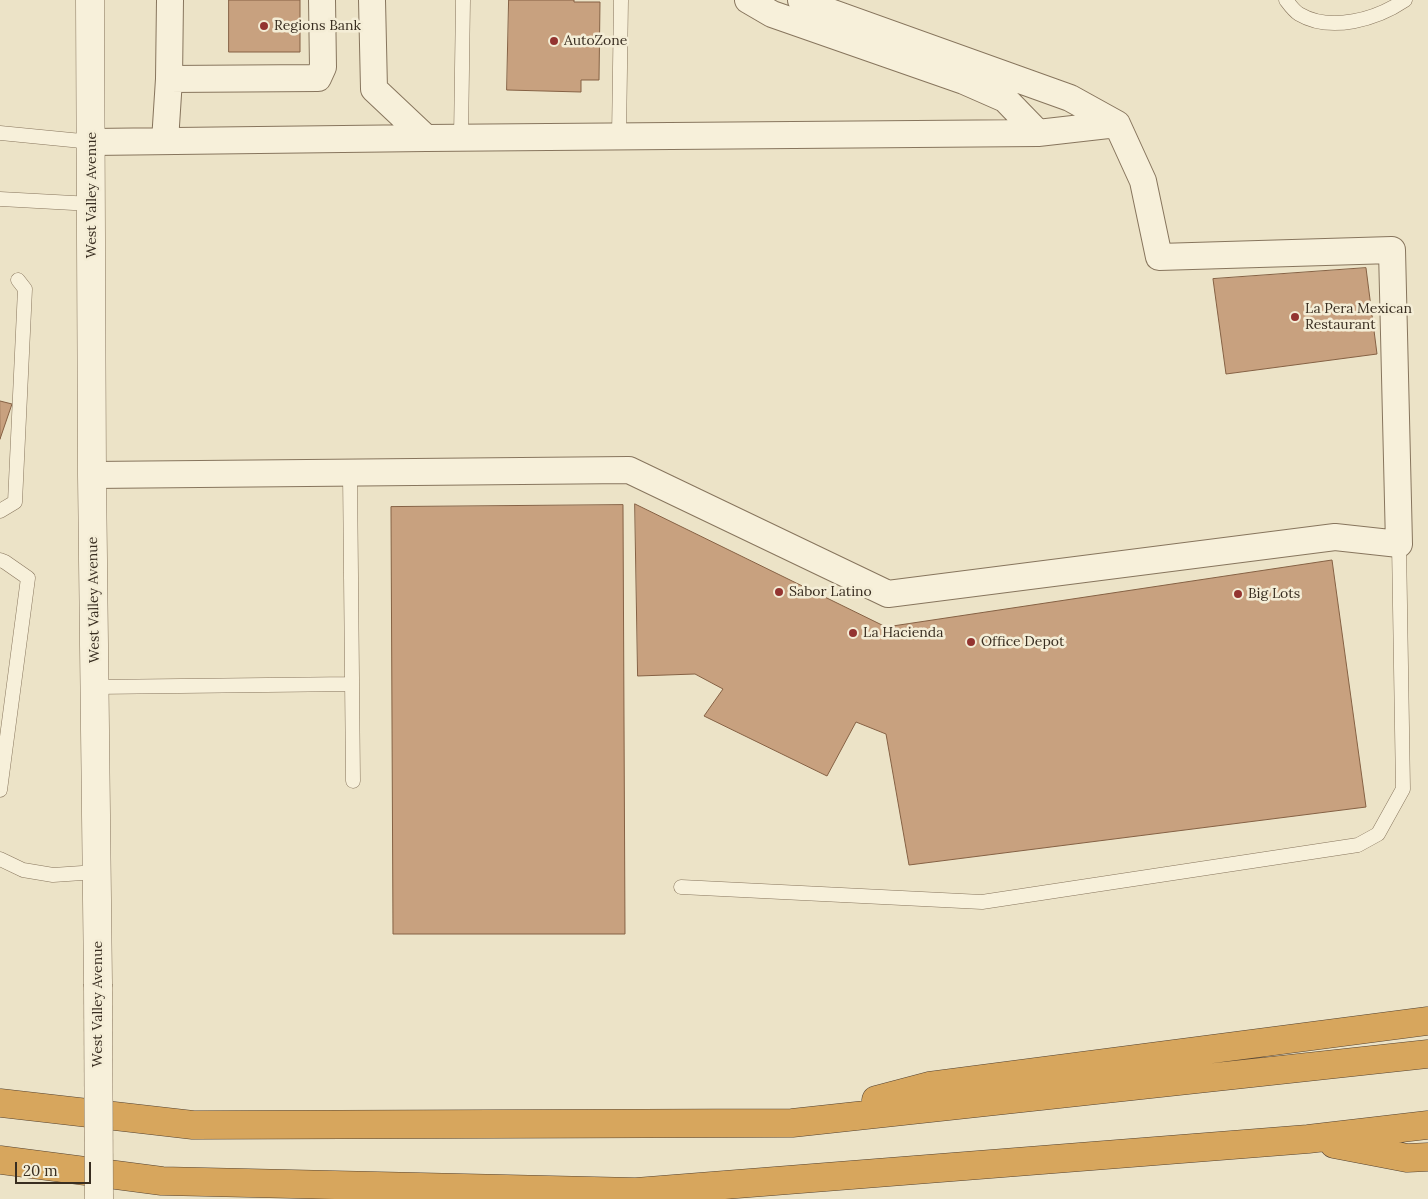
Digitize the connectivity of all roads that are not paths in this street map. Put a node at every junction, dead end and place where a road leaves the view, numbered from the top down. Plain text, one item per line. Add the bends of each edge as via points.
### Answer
1 (90, 0) edge
2 (170, 0) edge
3 (322, 0) edge
4 (372, 0) edge
5 (463, 0) edge
6 (621, 0) edge
7 (748, 0) edge
8 (801, 0) edge
9 (1286, 0) edge
10 (1406, 0) edge
11 (169, 79) junction
12 (1117, 124) junction
13 (0, 133) edge
14 (1038, 133) junction
15 (619, 136) junction
16 (426, 138) junction
17 (462, 138) junction
18 (165, 141) junction
19 (92, 142) junction
20 (0, 199) edge
21 (92, 204) junction
22 (18, 280) dead end
23 (350, 472) junction
24 (92, 475) junction
25 (0, 511) edge
26 (1399, 544) junction
27 (0, 560) edge
28 (352, 684) junction
29 (95, 687) junction
30 (353, 781) dead end
31 (0, 790) edge
32 (0, 859) edge
33 (97, 872) junction
34 (681, 887) dead end
35 (1428, 1021) edge
36 (1428, 1054) edge
37 (0, 1103) edge
38 (792, 1123) junction
39 (1428, 1125) edge
40 (1308, 1139) junction
41 (1428, 1157) edge
42 (0, 1160) edge
43 (99, 1199) edge

1 - 19 street, West Valley Avenue
2 - 11 street
3 - 11 street via 323,67 318,78
4 - 16 street via 374,90
5 - 17 lane
6 - 15 lane
7 - 14 street via 772,14 964,81 1005,99
8 - 12 street via 1070,98
9 - 10 lane via 1298,14 1322,23 1376,16
11 - 18 street
12 - 14 street
12 - 26 street via 1143,182 1159,257 1392,250
13 - 19 lane
14 - 15 street
15 - 17 street
16 - 17 street
16 - 18 street
18 - 19 street
19 - 21 street, West Valley Avenue
20 - 21 lane
21 - 24 street, West Valley Avenue
22 - 25 lane via 25,290 15,502
23 - 24 street
23 - 26 street via 629,470 888,594 1335,537
23 - 28 lane
24 - 29 street, West Valley Avenue
26 - 34 lane via 1403,789 1378,834 1358,845 982,902
27 - 31 lane via 28,578
28 - 29 lane
28 - 30 lane
29 - 33 street, West Valley Avenue
32 - 33 lane via 23,870 53,875
33 - 43 street, West Valley Avenue, bridge
35 - 38 highway via 929,1086
36 - 38 highway
37 - 38 highway via 193,1125
39 - 40 highway
40 - 41 highway via 1407,1158
40 - 42 highway via 636,1192 162,1181

